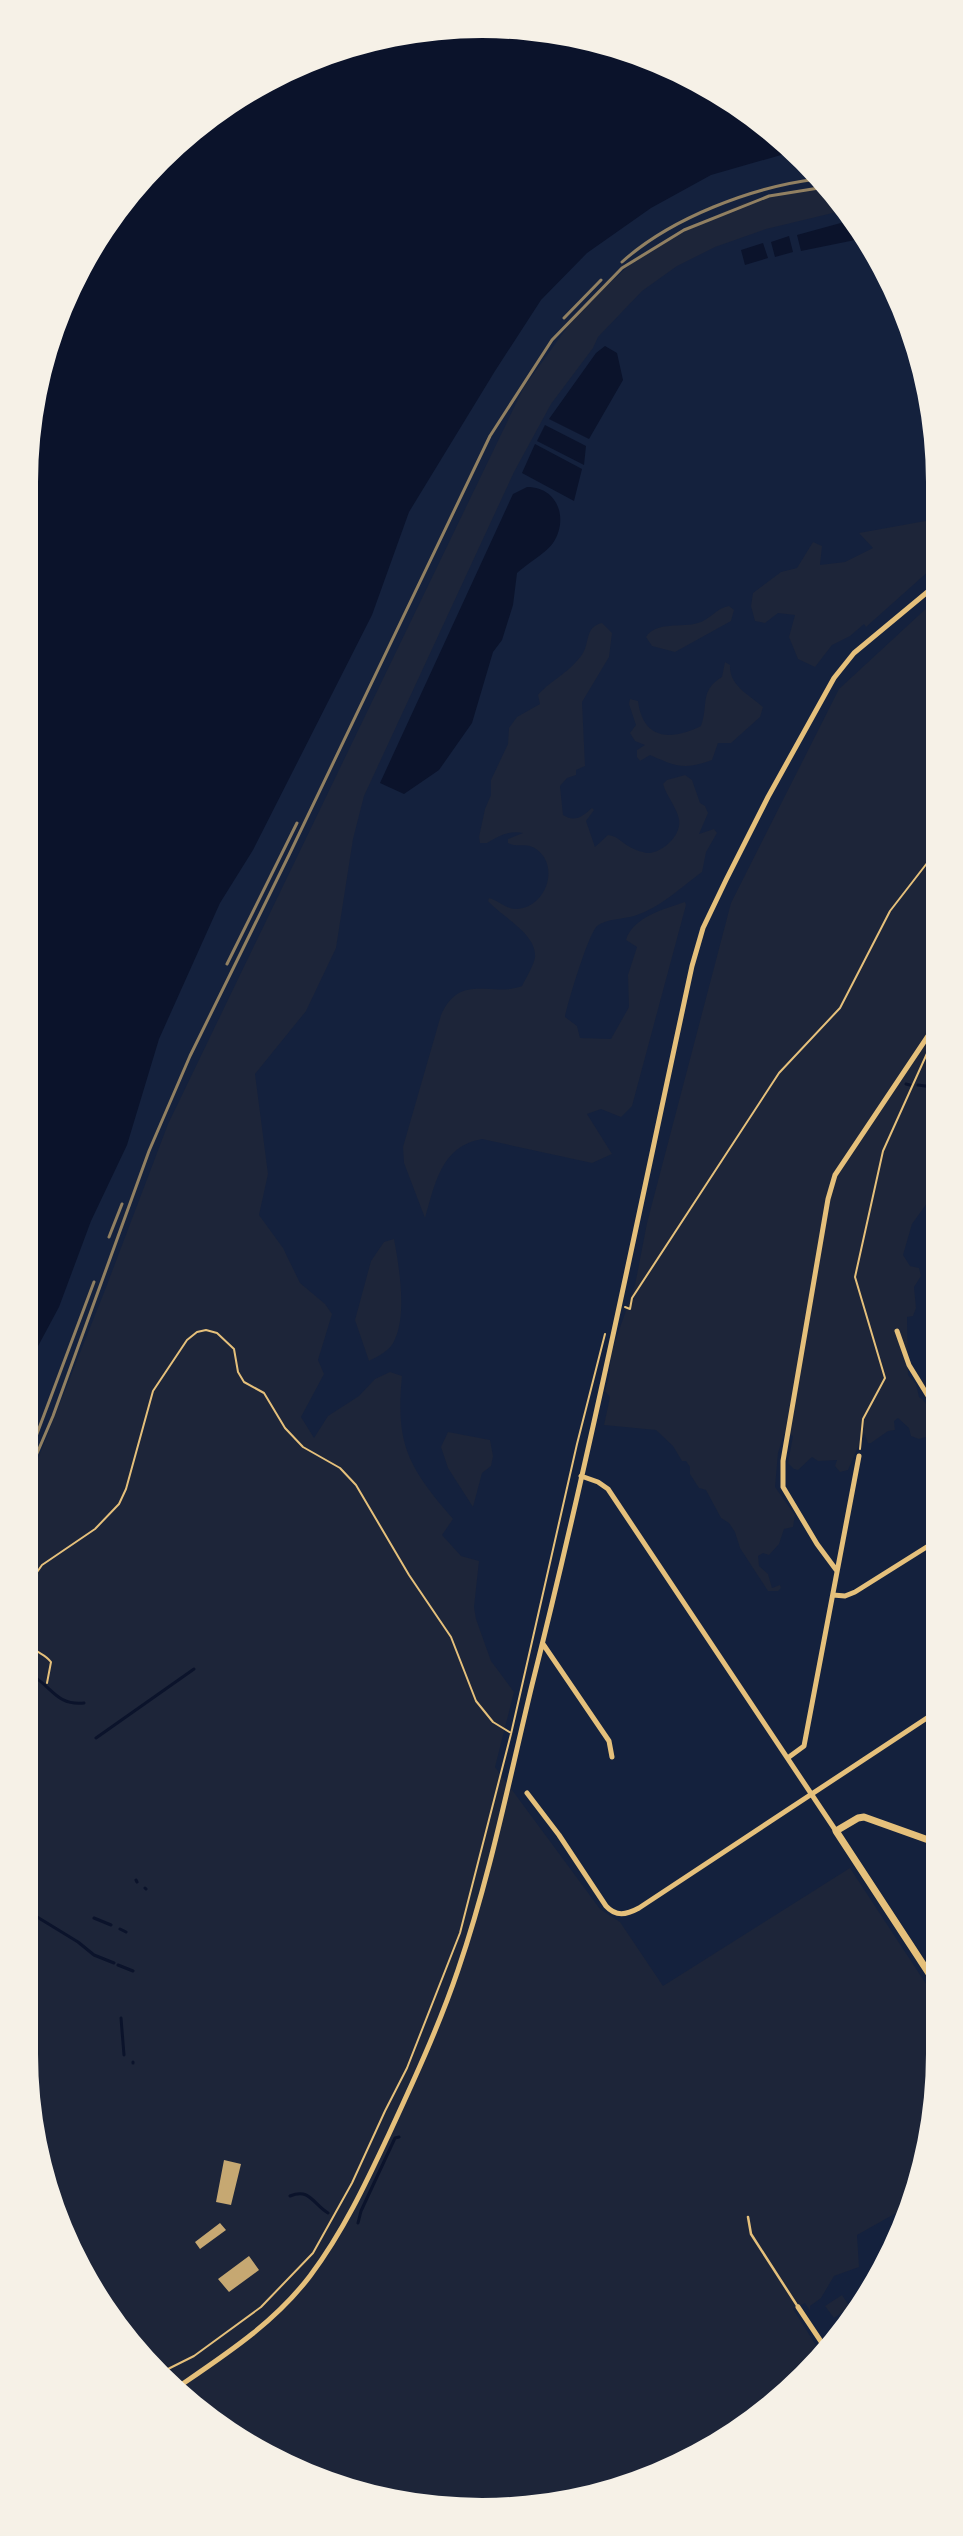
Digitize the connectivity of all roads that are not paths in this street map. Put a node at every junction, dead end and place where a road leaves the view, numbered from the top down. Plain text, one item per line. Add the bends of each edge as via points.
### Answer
1 (926, 593) edge
2 (926, 1039) edge
3 (897, 1331) dead end
4 (926, 1393) edge
5 (859, 1456) road end
6 (581, 1476) junction
7 (926, 1547) edge
8 (837, 1571) junction
9 (833, 1595) junction
10 (543, 1644) junction
11 (926, 1719) edge
12 (612, 1757) dead end
13 (789, 1757) junction
14 (527, 1793) dead end
15 (813, 1794) junction
16 (836, 1831) junction
17 (926, 1839) edge
18 (926, 1969) edge
19 (748, 2217) dead end
20 (798, 2307) joint
21 (820, 2341) edge
22 (184, 2383) edge

1 - 6 street via 854,652 834,678 768,797 703,928
2 - 8 street via 835,1176 828,1199 783,1468 783,1487
3 - 4 street via 909,1365
5 - 8 street
6 - 10 street
6 - 13 street via 608,1489
7 - 9 street via 855,1592 845,1596
8 - 9 street
9 - 13 street via 804,1746
10 - 12 street via 609,1741
10 - 22 street via 509,1788 458,1972 369,2176 338,2235 295,2294 245,2340
11 - 15 street
13 - 15 street
14 - 15 street via 606,1906 613,1913 622,1914 639,1908
15 - 16 street
16 - 17 street via 864,1816
16 - 18 street
19 - 20 lane via 751,2234
20 - 21 street

